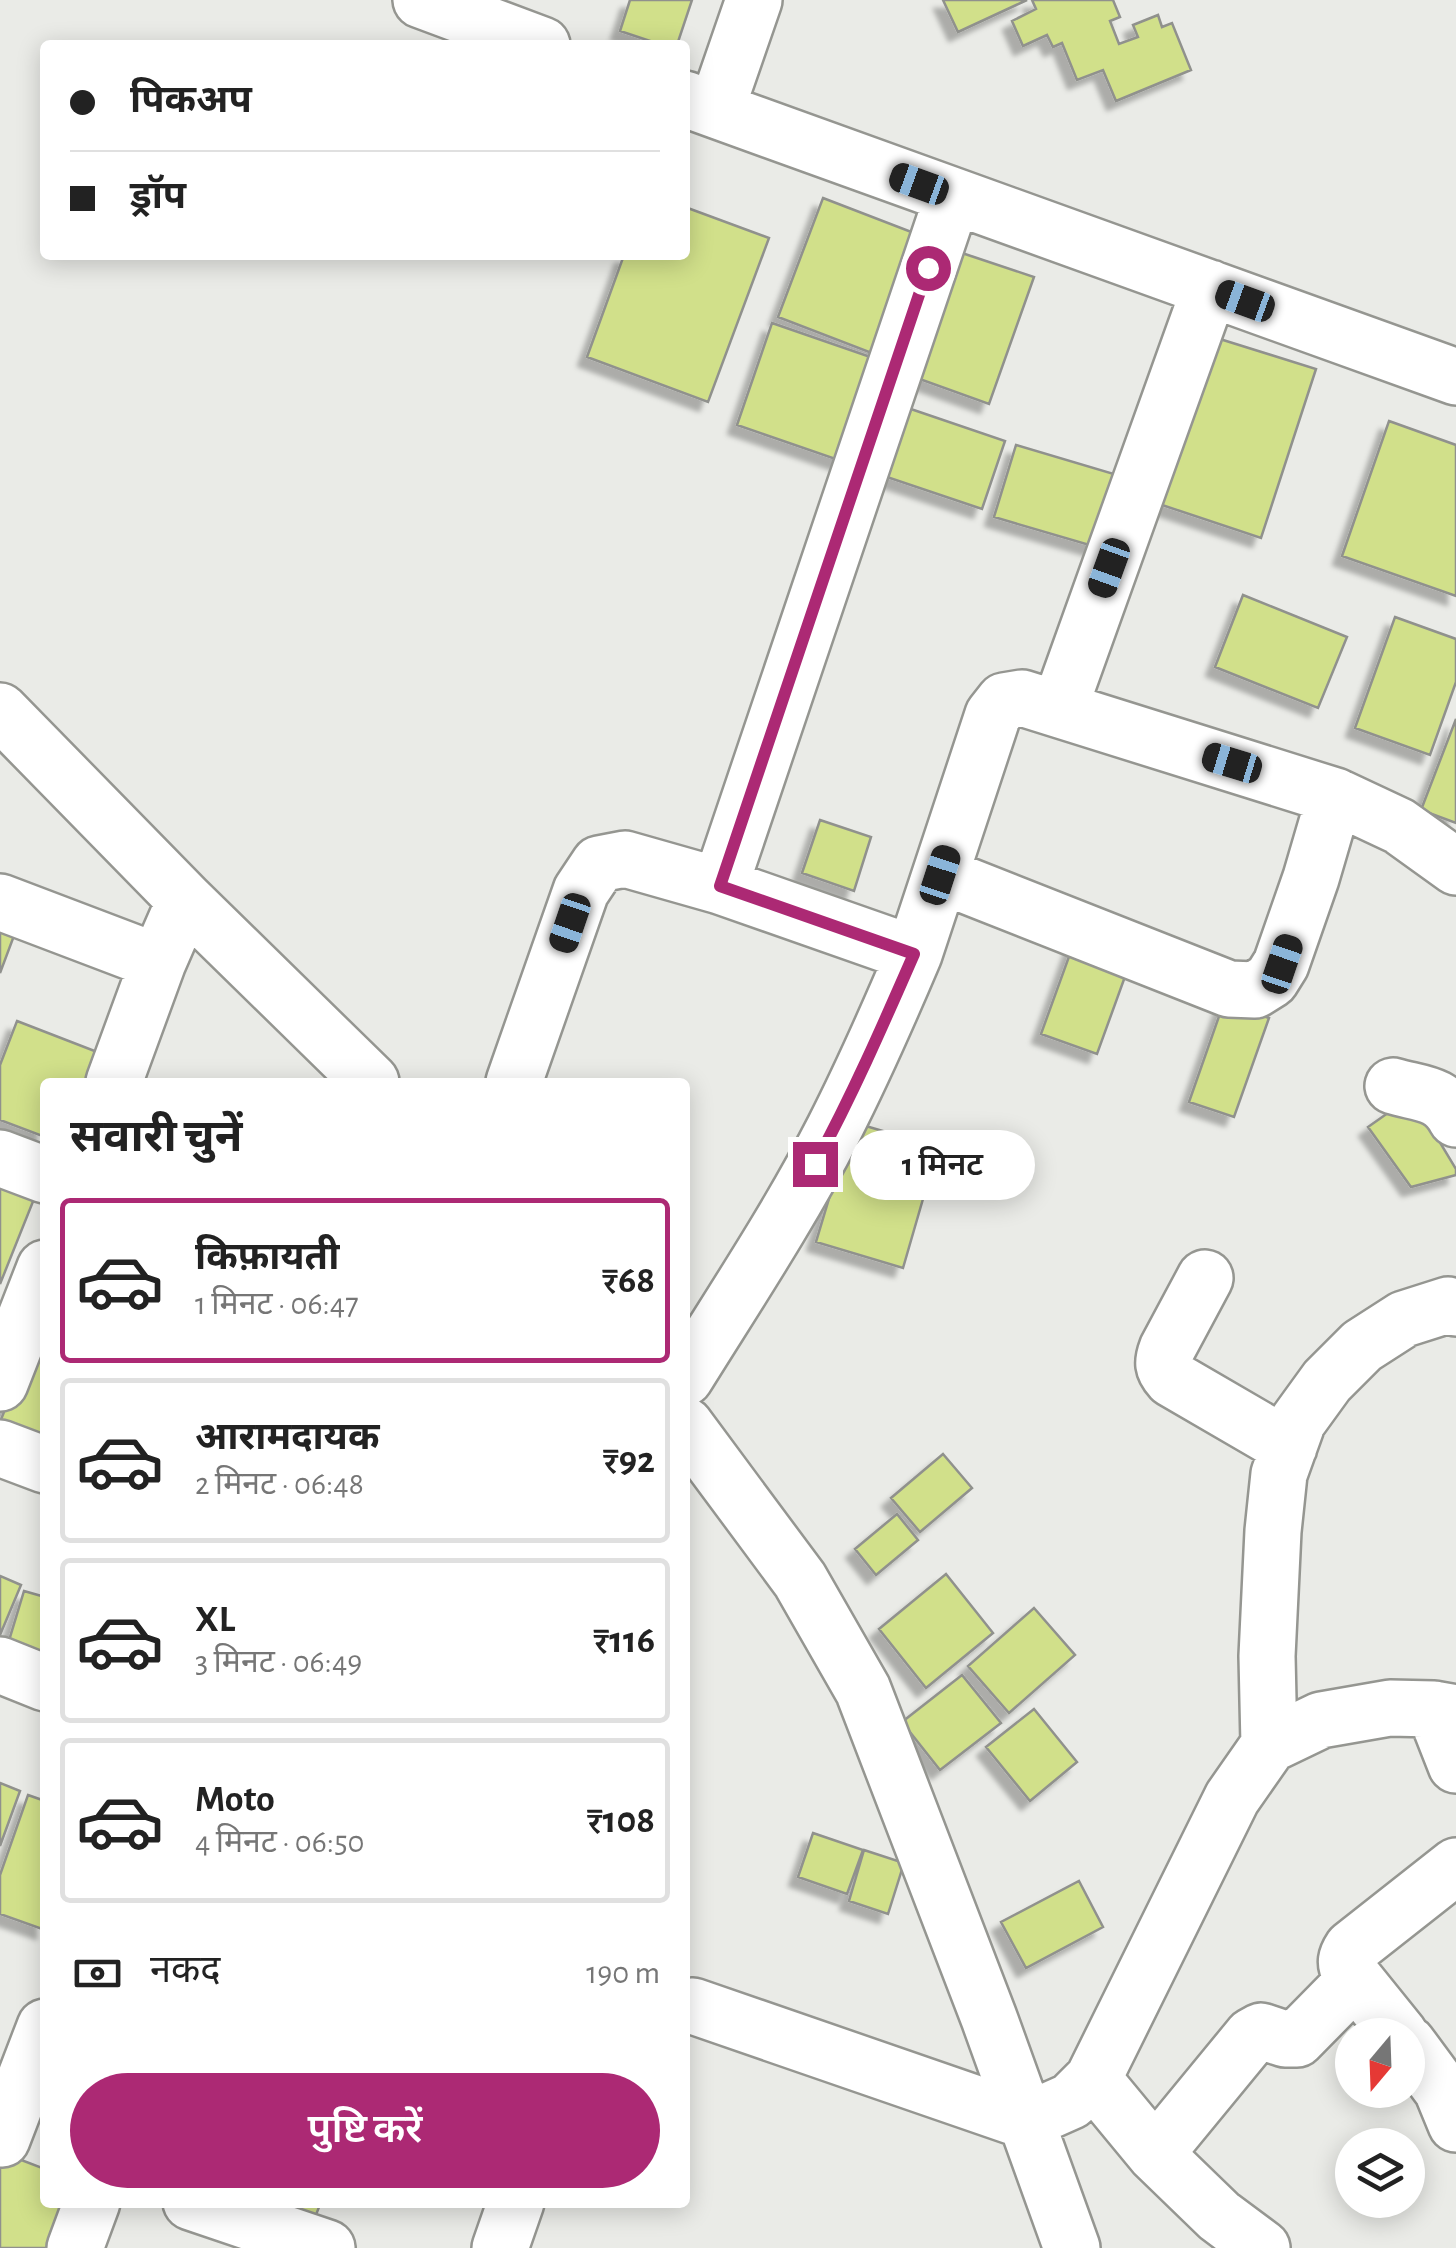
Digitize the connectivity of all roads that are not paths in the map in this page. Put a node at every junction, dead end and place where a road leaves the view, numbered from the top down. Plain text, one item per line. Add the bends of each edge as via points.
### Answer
1 (422, 0) edge
2 (754, 0) edge
3 (529, 40) edge
4 (701, 104) edge
5 (953, 196) junction
6 (1210, 288) junction
7 (1456, 377) edge
8 (1059, 708) junction
9 (0, 711) edge
10 (1335, 796) junction
11 (1456, 866) edge
12 (940, 875) junction
13 (720, 886) junction
14 (185, 900) junction
15 (0, 902) edge
16 (914, 954) junction
17 (158, 962) junction
18 (115, 1078) edge
19 (367, 1078) edge
20 (515, 1078) edge
21 (1393, 1086) dead end
22 (1456, 1119) edge
23 (0, 1158) edge
24 (40, 1173) edge
25 (1205, 1278) dead end
26 (40, 1281) edge
27 (1453, 1300) edge
28 (690, 1370) edge
29 (0, 1383) edge
30 (690, 1432) edge
31 (0, 1448) edge
32 (1289, 1448) junction
33 (40, 1463) edge
34 (0, 1665) edge
35 (40, 1680) edge
36 (1445, 1711) edge
37 (1270, 1744) junction
38 (1456, 1765) edge
39 (1456, 1866) edge
40 (1355, 1980) junction
41 (693, 2006) dead end
42 (1386, 2018) edge
43 (40, 2048) edge
44 (1425, 2067) edge
45 (1094, 2080) junction
46 (1026, 2121) junction
47 (1456, 2124) edge
48 (16, 2143) edge
49 (1155, 2154) junction
50 (90, 2208) edge
51 (209, 2208) edge
52 (514, 2208) edge
53 (74, 2248) edge
54 (327, 2248) edge
55 (500, 2248) edge
56 (1072, 2248) edge
57 (1262, 2248) edge

1 - 3 street
2 - 4 street
4 - 5 street
5 - 6 street
5 - 13 street
6 - 7 street
6 - 8 street
8 - 10 street
8 - 12 street via 1022,698 1004,701 993,715
9 - 14 street
10 - 11 street via 1398,826
10 - 12 street via 1282,964 1255,990 1229,989
12 - 16 street
13 - 16 street
13 - 20 street via 625,859 599,864 580,891
14 - 17 street
14 - 19 street
15 - 17 street
16 - 28 street via 834,1129
17 - 18 street
21 - 22 street via 1440,1098
23 - 24 street
25 - 32 street via 1167,1349 1164,1370
26 - 29 street
27 - 32 street via 1404,1319 1362,1346 1317,1394
30 - 46 street via 800,1580 863,1690
31 - 33 street
32 - 37 street via 1273,1531
34 - 35 street
36 - 37 street via 1390,1708 1321,1720
36 - 38 street
37 - 45 street via 1232,1798
39 - 40 street via 1352,1948 1346,1966
40 - 42 street
40 - 49 street via 1297,2039 1261,2031 1252,2036
41 - 46 street
43 - 48 street
44 - 47 street
45 - 46 street via 1071,2100
45 - 49 street
46 - 56 street
49 - 57 street
50 - 53 street
51 - 54 street
52 - 55 street

